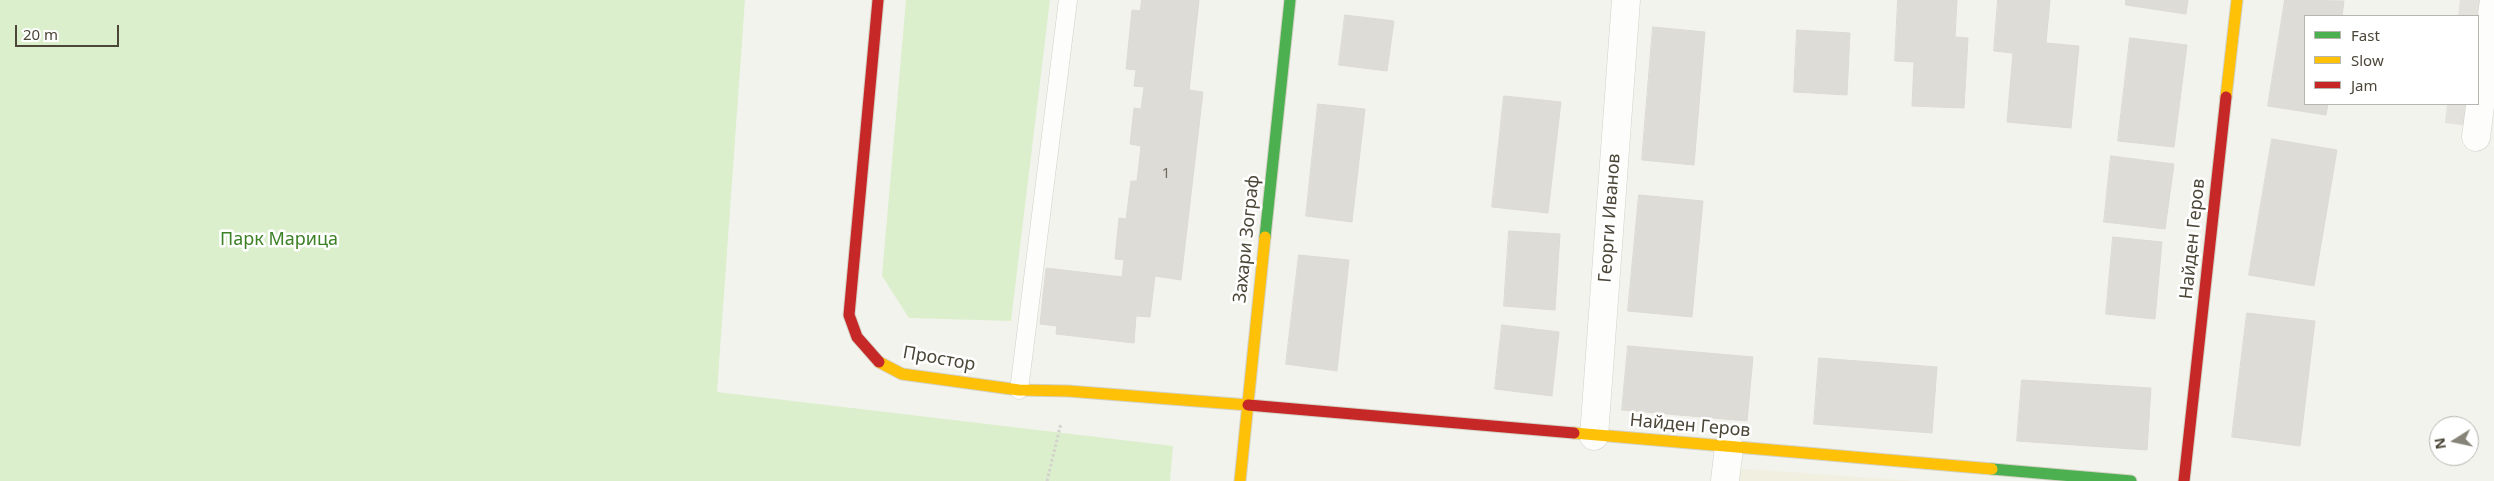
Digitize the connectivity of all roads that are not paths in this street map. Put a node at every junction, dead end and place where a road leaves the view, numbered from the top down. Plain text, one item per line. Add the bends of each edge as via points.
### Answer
1 (878, 0) edge
2 (1068, 0) edge
3 (1290, 0) edge
4 (1626, 0) edge
5 (2237, 0) edge
6 (2494, 0) edge
7 (2476, 137) dead end
8 (1019, 390) junction
9 (1247, 405) junction
10 (1594, 436) junction
11 (1729, 447) junction
12 (1240, 481) edge
13 (1725, 481) edge
14 (2131, 481) edge
15 (2184, 481) edge

1 - 8 street, Простор via 849,315 854,330 878,362 902,374
2 - 8 lane
3 - 9 street, Захари Зограф
4 - 10 street, Георги Иванов
5 - 15 street, Найден Геров
6 - 7 street
8 - 9 street, Простор
9 - 10 street, Найден Геров
9 - 12 street, Захари Зограф
10 - 11 street, Найден Геров
11 - 13 street
11 - 14 street, Найден Геров

